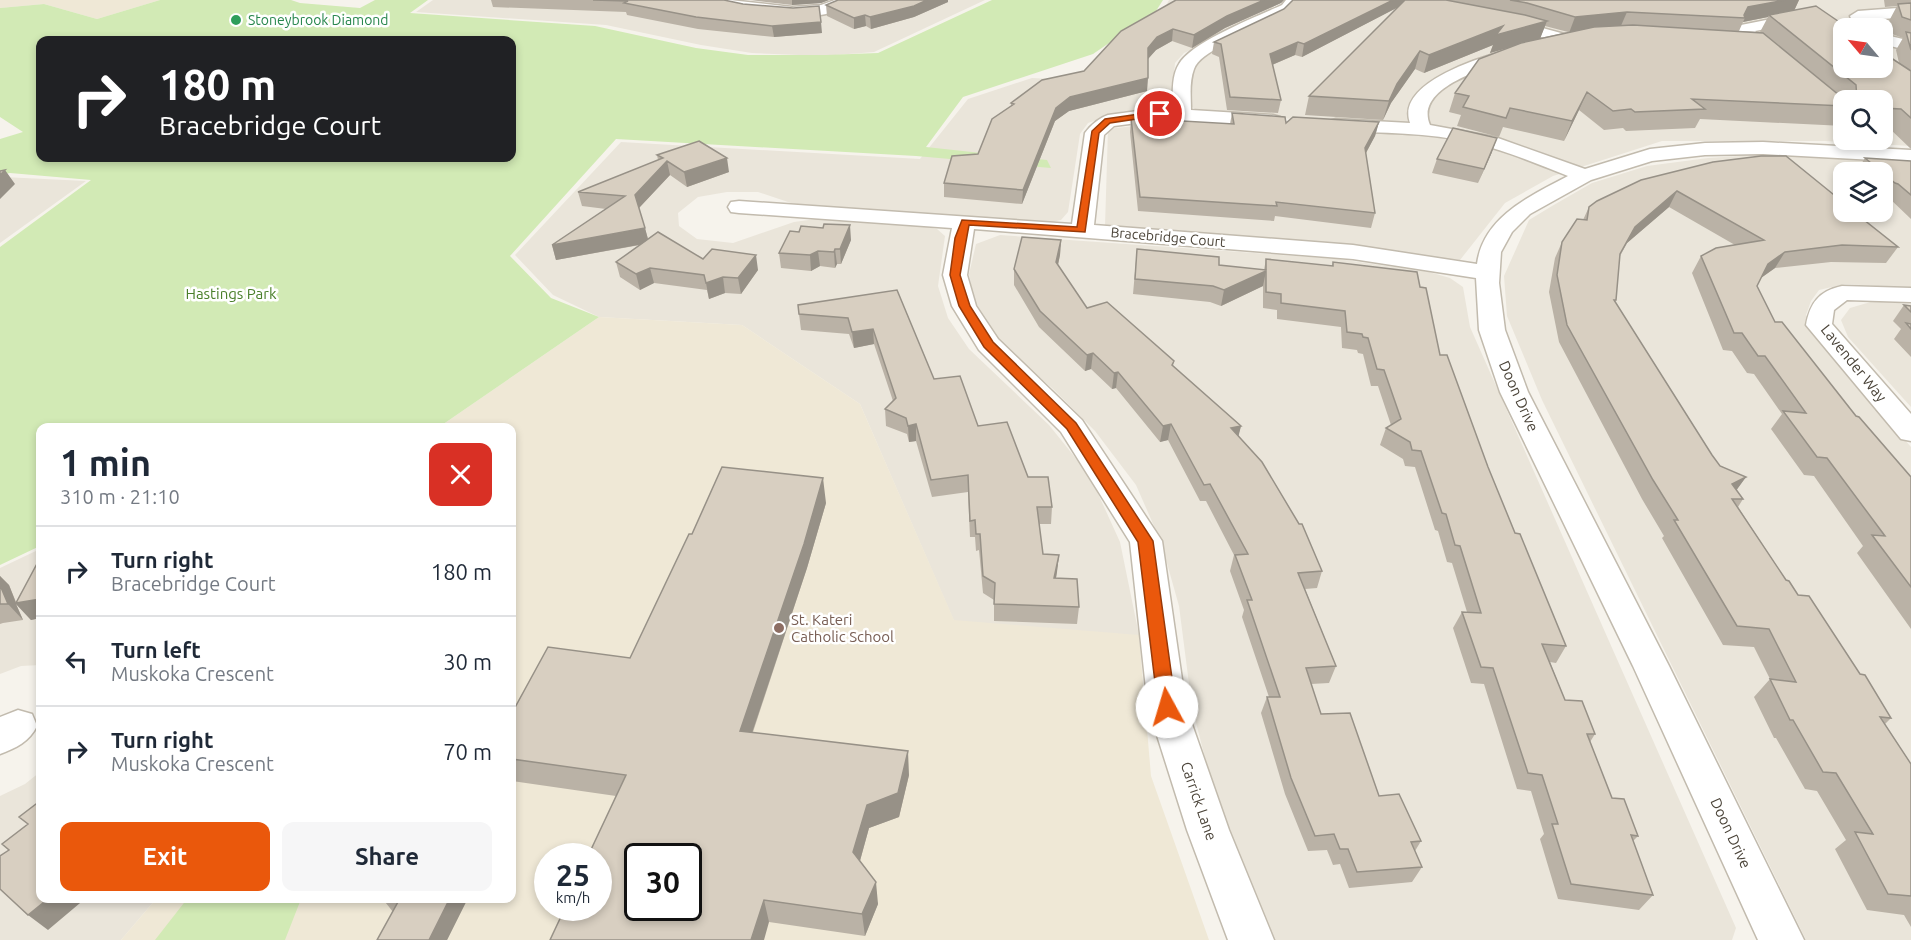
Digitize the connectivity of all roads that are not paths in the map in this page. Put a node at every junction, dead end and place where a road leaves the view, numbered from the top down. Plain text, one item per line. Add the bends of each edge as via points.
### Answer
1 (704, 0) edge
2 (847, 0) edge
3 (1293, 0) edge
4 (1911, 12) edge
5 (1802, 18) edge
6 (1859, 18) edge
7 (1488, 19) edge
8 (1587, 37) edge
9 (1566, 39) junction
10 (1735, 41) edge
11 (1757, 42) junction
12 (1893, 42) edge
13 (1911, 46) edge
14 (1792, 71) edge
15 (1182, 115) junction
16 (1297, 123) edge
17 (1320, 124) edge
18 (1423, 131) junction
19 (1833, 149) edge
20 (1584, 176) junction
21 (739, 207) dead end
22 (965, 222) junction
23 (1082, 230) junction
24 (1488, 273) junction
25 (1911, 295) edge
26 (1911, 432) edge
27 (1251, 940) edge
28 (1781, 940) edge

1 - 2 street via 795,11 823,10
3 - 15 street via 1288,8 1187,63
4 - 6 street
5 - 11 street via 1748,28 1746,33
7 - 9 street
8 - 9 street
9 - 18 street via 1484,63 1436,87 1420,102 1418,113
10 - 11 street
11 - 14 street
12 - 13 street
15 - 16 street
15 - 23 street via 1108,121 1095,133 1082,164
17 - 18 street
18 - 20 street via 1507,146
19 - 20 street, Doon Drive via 1705,149 1650,155
20 - 24 street, Doon Drive via 1522,209 1503,229 1490,252
21 - 22 street, Bracebridge Court
22 - 23 street, Bracebridge Court
22 - 27 street, Carrick Lane via 955,275 964,306 988,344 1072,426 1146,541 1167,707 1208,830
23 - 24 street, Bracebridge Court via 1353,252
24 - 28 street, Doon Drive via 1492,330 1514,392 1651,666
25 - 26 street, Lavender Way via 1842,293 1822,307 1820,325

